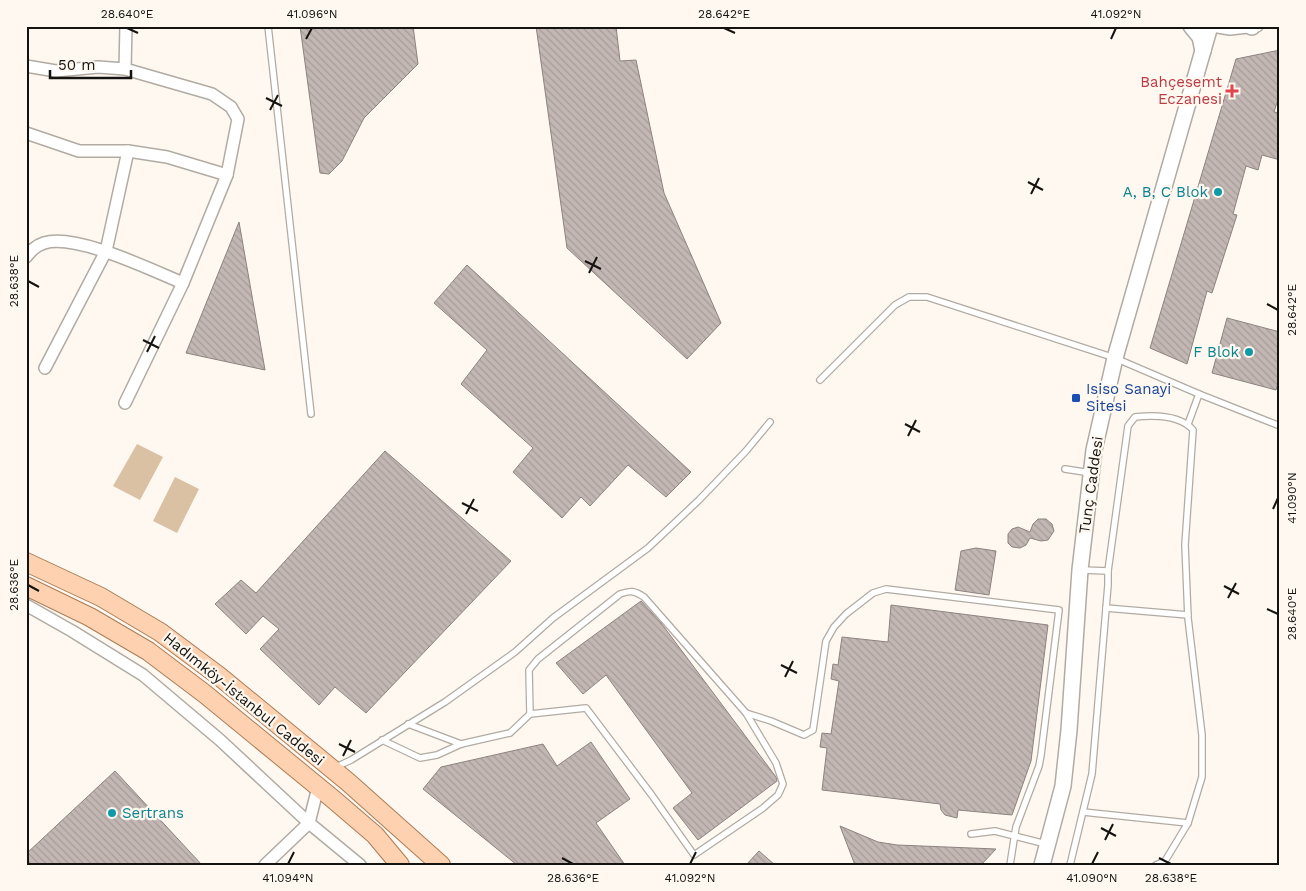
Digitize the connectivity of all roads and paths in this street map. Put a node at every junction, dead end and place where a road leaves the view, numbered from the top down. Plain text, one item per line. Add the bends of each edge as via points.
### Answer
1 (126, 26) edge
2 (268, 26) edge
3 (1191, 26) edge
4 (1211, 26) edge
5 (1253, 27) edge
6 (1204, 52) junction
7 (26, 66) edge
8 (125, 69) junction
9 (26, 133) edge
10 (128, 151) junction
11 (226, 176) junction
12 (106, 251) junction
13 (26, 257) edge
14 (182, 283) junction
15 (1115, 358) junction
16 (45, 368) dead end
17 (820, 380) dead end
18 (1199, 394) junction
19 (125, 404) dead end
20 (311, 414) dead end
21 (770, 422) dead end
22 (1188, 424) junction
23 (1280, 426) edge
24 (1065, 469) dead end
25 (1090, 473) junction
26 (26, 562) edge
27 (1080, 570) junction
28 (1108, 571) junction
29 (26, 586) edge
30 (26, 605) edge
31 (1106, 608) junction
32 (1188, 615) junction
33 (746, 713) junction
34 (530, 714) junction
35 (408, 724) junction
36 (382, 740) junction
37 (461, 744) junction
38 (332, 769) junction
39 (318, 787) junction
40 (1083, 812) junction
41 (309, 822) junction
42 (1188, 823) junction
43 (971, 834) dead end
44 (1015, 835) junction
45 (1048, 844) junction
46 (265, 865) edge
47 (360, 865) edge
48 (400, 865) edge
49 (441, 865) edge
50 (1010, 865) edge
51 (1042, 865) edge
52 (1070, 865) edge
53 (1156, 865) edge

1 - 8 street
2 - 20 lane
3 - 6 main road via 1200,37
4 - 5 street via 1230,29
4 - 6 main road, Tunç Caddesi
6 - 15 main road, Tunç Caddesi
7 - 8 street via 56,71 98,67
8 - 11 street via 212,94 231,107 238,119
9 - 10 street via 79,151
10 - 11 street via 166,157
10 - 12 street
11 - 14 street
12 - 13 street via 62,242 45,243 34,247
12 - 14 street
12 - 16 street
14 - 19 street
15 - 17 lane via 928,297 909,297 895,306
15 - 18 lane
15 - 25 main road, Tunç Caddesi
18 - 22 lane
18 - 23 lane
21 - 35 lane via 699,500 648,548 553,618 515,652
22 - 28 lane via 1152,415 1135,417 1128,426
22 - 32 lane via 1193,430 1185,545
24 - 25 lane
25 - 27 main road, Tunç Caddesi
26 - 38 main road, Hadımköy-İstanbul Caddesi via 101,597 160,632
27 - 28 lane
27 - 45 main road, Tunç Caddesi via 1062,786
28 - 31 lane
29 - 39 main road, Hadımköy-İstanbul Caddesi via 90,617 148,651
30 - 41 street via 143,675
31 - 32 lane
31 - 40 lane via 1092,774
32 - 42 lane via 1202,736 1202,777
33 - 34 lane via 644,597 630,590 620,594 545,653 529,670
33 - 34 lane via 776,762 783,784 778,795 763,808 694,856 586,708
33 - 44 lane via 804,735 813,730 826,641 846,614 873,593 886,589 1059,610 1039,766
34 - 37 lane via 510,733
35 - 36 lane
35 - 37 lane
36 - 37 lane via 420,758 437,755
36 - 38 lane
38 - 39 main road
38 - 49 main road, Hadımköy-İstanbul Caddesi
39 - 41 street
39 - 48 main road, Hadımköy-İstanbul Caddesi via 375,835
40 - 42 lane
40 - 52 lane
41 - 46 street
41 - 47 street
42 - 53 lane via 1165,861
43 - 44 lane via 994,832
44 - 45 lane
44 - 50 lane
45 - 51 main road, Tunç Caddesi

